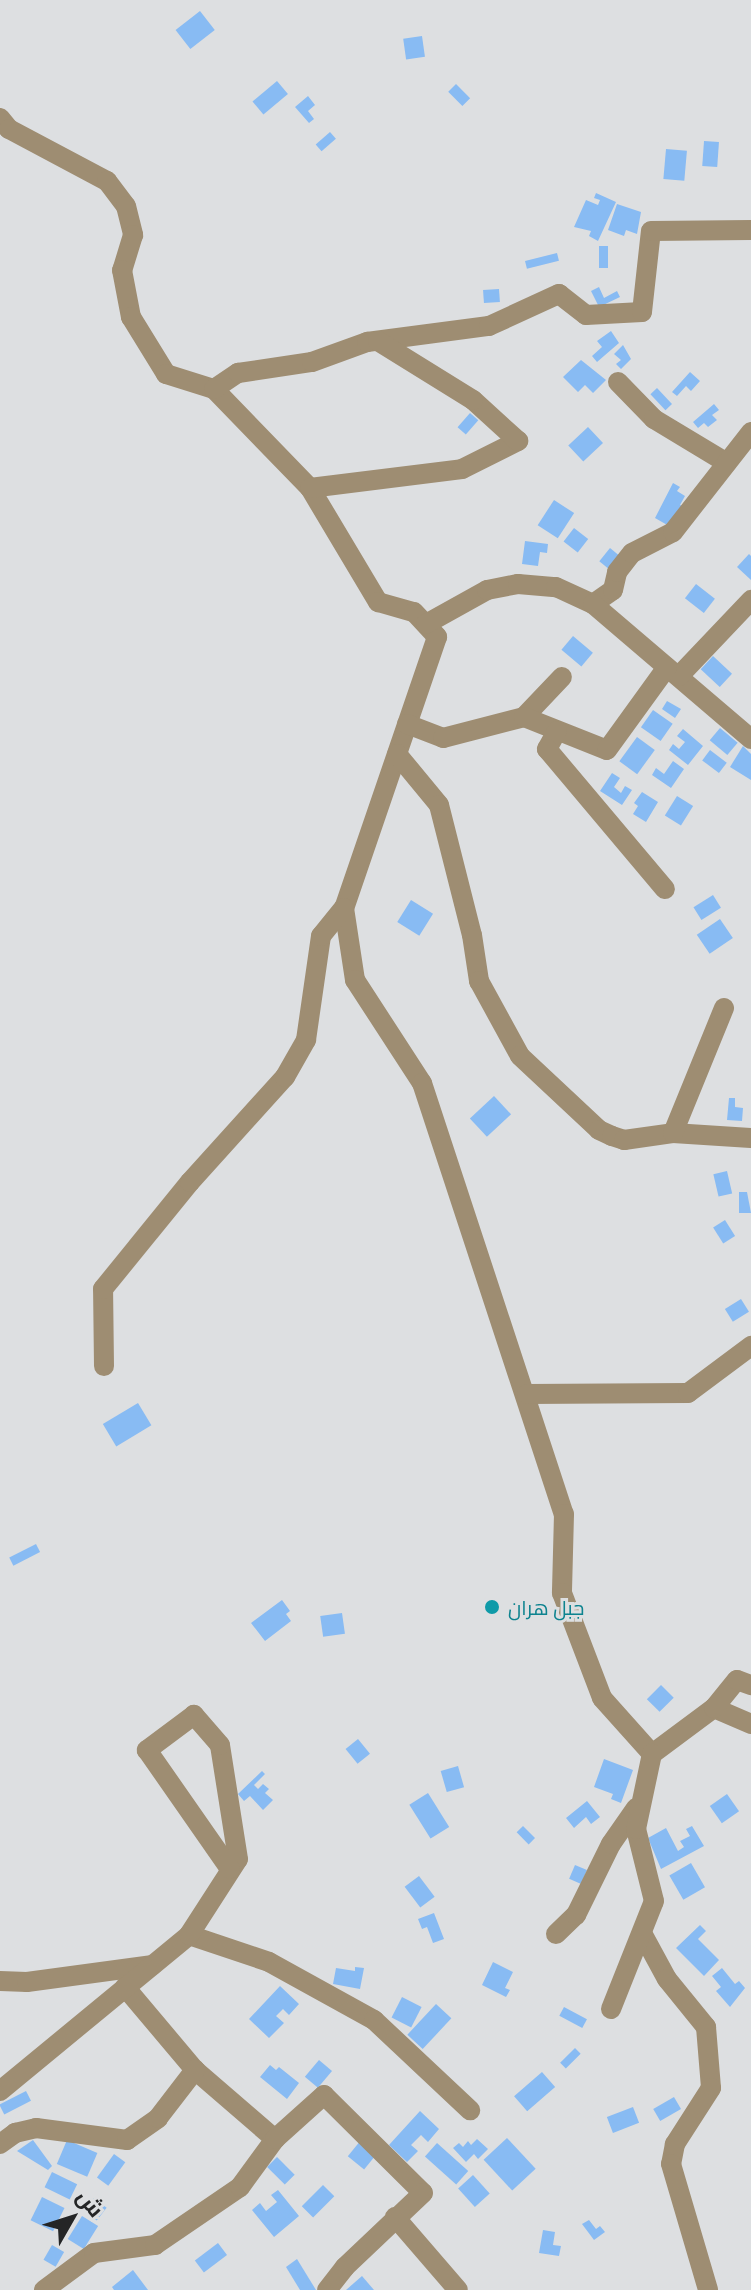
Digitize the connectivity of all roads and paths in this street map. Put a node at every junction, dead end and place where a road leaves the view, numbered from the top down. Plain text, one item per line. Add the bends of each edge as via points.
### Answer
1 (0, 118) edge
2 (751, 230) edge
3 (378, 341) junction
4 (618, 382) dead end
5 (214, 389) junction
6 (751, 432) edge
7 (727, 463) junction
8 (310, 488) junction
9 (751, 600) edge
10 (593, 604) junction
11 (426, 624) junction
12 (673, 672) junction
13 (562, 677) dead end
14 (524, 717) junction
15 (407, 724) junction
16 (557, 731) junction
17 (751, 739) edge
18 (397, 754) junction
19 (665, 889) dead end
20 (344, 908) junction
21 (724, 1008) dead end
22 (673, 1133) junction
23 (751, 1138) edge
24 (751, 1346) edge
25 (104, 1366) dead end
26 (527, 1394) junction
27 (751, 1685) edge
28 (714, 1708) junction
29 (751, 1724) edge
30 (652, 1754) junction
31 (643, 1798) junction
32 (230, 1869) junction
33 (642, 1933) junction
34 (556, 1934) dead end
35 (189, 1935) junction
36 (153, 1965) junction
37 (0, 1981) edge
38 (125, 1987) junction
39 (611, 2009) dead end
40 (195, 2070) junction
41 (0, 2091) edge
42 (470, 2110) dead end
43 (275, 2139) junction
44 (0, 2144) edge
45 (395, 2217) junction
46 (44, 2290) edge
47 (327, 2290) edge
48 (458, 2290) edge
49 (708, 2290) edge

1 - 5 street via 9,129 107,181 126,206 133,235 122,270 131,317 166,374
2 - 3 street via 651,231 642,312 586,315 559,294 489,326
3 - 5 street via 312,362 238,373
3 - 8 street via 473,400 518,441 462,469
4 - 7 street via 654,419
5 - 8 street
6 - 7 street
7 - 10 street via 673,532 632,553 617,572 613,590
8 - 11 street via 378,602 414,612
9 - 12 street
10 - 11 street via 556,587 505,585
10 - 12 street
11 - 15 street via 437,637
12 - 16 street via 607,750
12 - 17 street
13 - 14 street
14 - 15 street via 443,738
14 - 16 street
15 - 18 street
16 - 19 street via 547,749
18 - 20 street
18 - 22 street via 439,805 479,981 520,1056 599,1130 624,1140
20 - 25 street via 321,936 306,1040 285,1077 103,1289
20 - 26 street via 355,980 422,1083
21 - 22 street
22 - 23 street
24 - 26 street via 688,1393
26 - 30 street via 564,1514 562,1593 602,1698
27 - 28 street via 737,1680
28 - 29 street
28 - 30 street
30 - 31 street
31 - 33 street via 636,1829 654,1901
31 - 34 street via 611,1844 576,1915
32 - 32 street via 147,1750 194,1715 220,1745 238,1859
32 - 35 street
33 - 39 street
33 - 49 street via 667,1979 706,2027 711,2088 675,2144 671,2164
35 - 36 street
35 - 42 street via 269,1962 374,2020
36 - 37 street
36 - 38 street
38 - 40 street
38 - 41 street
40 - 43 street
40 - 44 street via 158,2118 127,2140 36,2128
43 - 45 street via 324,2095 423,2193
43 - 46 street via 240,2187 155,2245 94,2253
45 - 47 street
45 - 48 street

